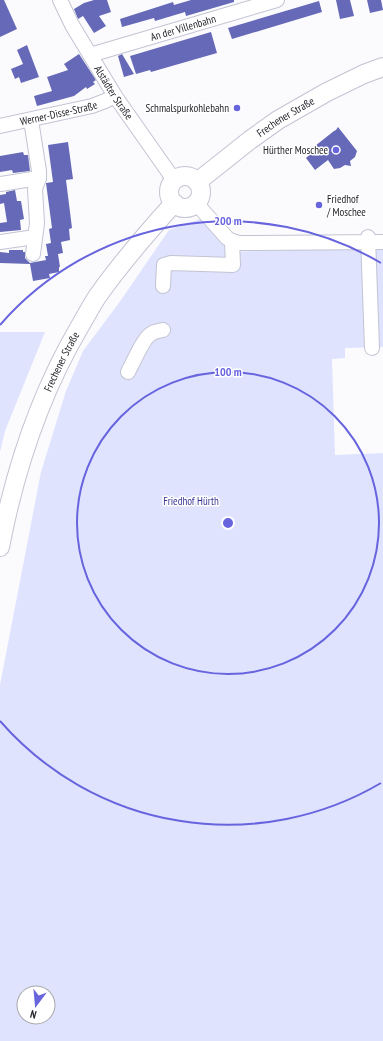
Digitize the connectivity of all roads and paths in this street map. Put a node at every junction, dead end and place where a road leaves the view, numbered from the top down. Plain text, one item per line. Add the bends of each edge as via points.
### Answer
1 (60, 0) edge
2 (277, 0) edge
3 (90, 55) junction
4 (383, 67) edge
5 (115, 96) junction
6 (31, 120) junction
7 (0, 126) edge
8 (39, 178) junction
9 (174, 180) junction
10 (197, 182) junction
11 (0, 184) edge
12 (174, 203) junction
13 (196, 203) junction
14 (35, 237) junction
15 (368, 240) junction
16 (232, 241) junction
17 (0, 242) edge
18 (383, 242) edge
19 (34, 254) dead end
20 (162, 286) dead end
21 (163, 330) dead end
22 (372, 348) dead end
23 (128, 372) dead end
24 (0, 547) edge

1 - 3 street, Alstädter Straße
2 - 3 street, An der Villenbahn
3 - 5 street, Alstädter Straße
4 - 10 main road, Frechener Straße via 327,92 278,120
5 - 6 street, Werner-Disse-Straße via 92,106
5 - 9 street, Alstädter Straße
6 - 7 street, Werner-Disse-Straße
6 - 8 street
8 - 11 street
8 - 14 street via 35,189
9 - 10 main road via 189,176
9 - 12 main road via 169,188
10 - 13 main road via 200,195
12 - 13 main road via 184,207
12 - 24 main road, Frechener Straße via 133,250 97,298 68,346 51,381 18,470
13 - 16 street
14 - 17 street
14 - 19 street
15 - 16 street via 270,238 239,243
15 - 18 street
15 - 22 street
16 - 20 street via 233,265 170,263 164,265
21 - 23 street via 150,334 144,341

